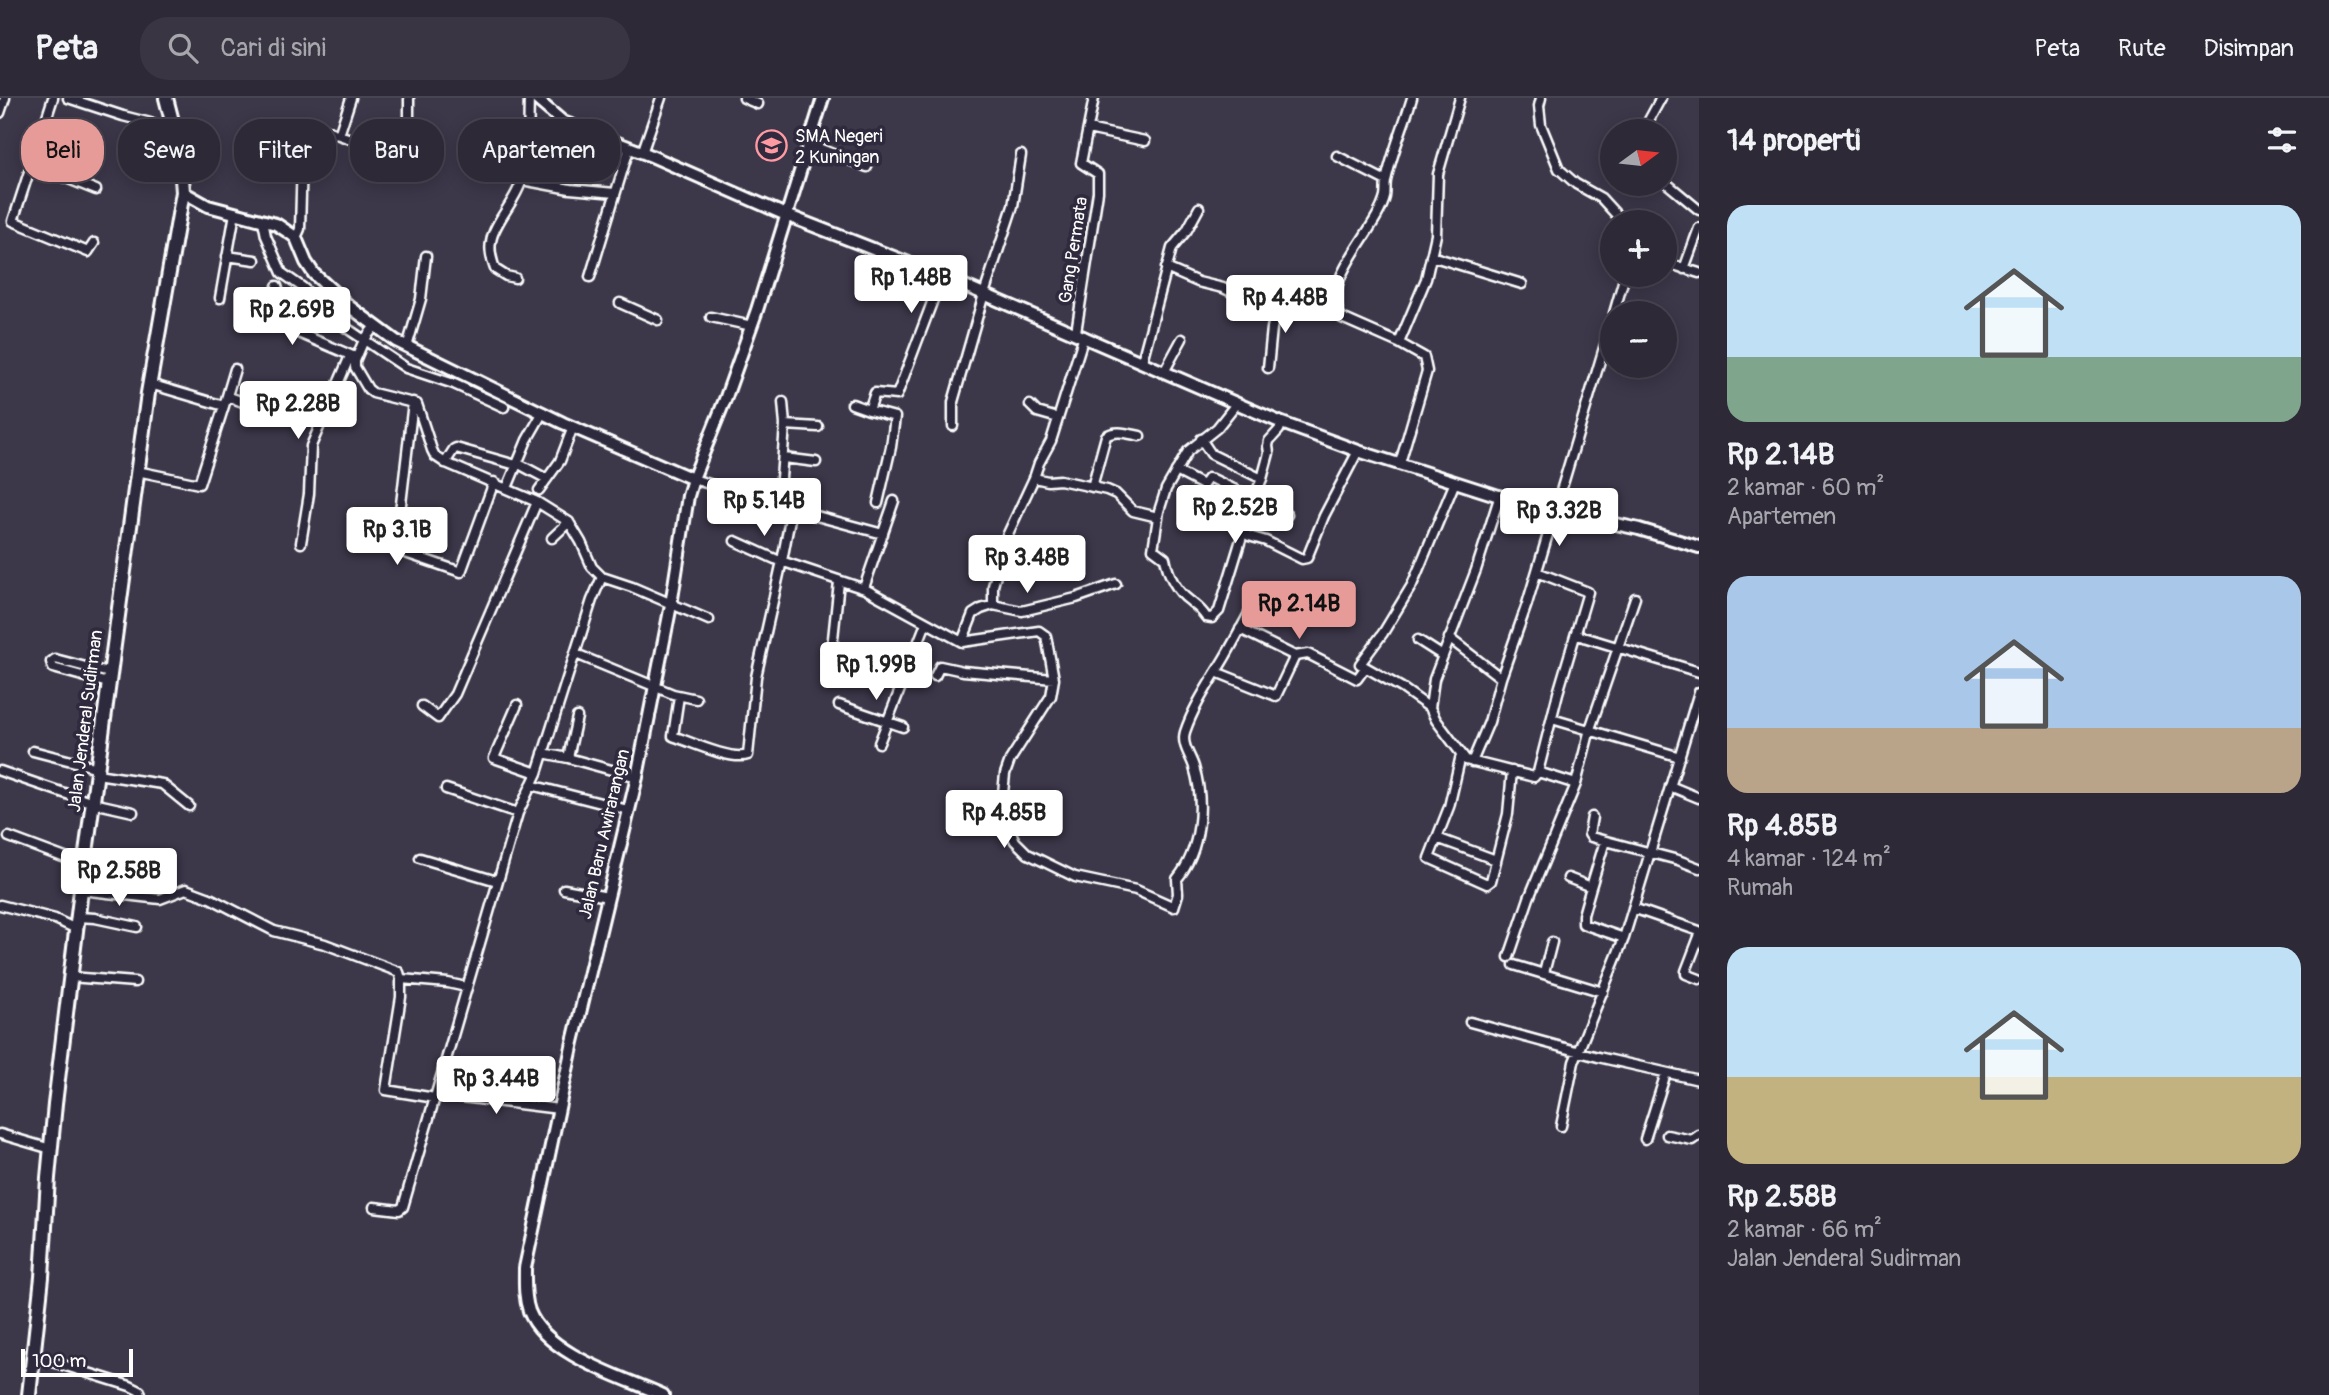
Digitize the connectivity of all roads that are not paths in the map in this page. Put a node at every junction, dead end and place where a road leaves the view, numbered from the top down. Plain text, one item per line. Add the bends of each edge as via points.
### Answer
1 (5, 98) edge
2 (52, 98) edge
3 (68, 98) edge
4 (166, 98) edge
5 (351, 98) edge
6 (409, 98) edge
7 (529, 98) edge
8 (535, 98) edge
9 (661, 98) edge
10 (744, 98) edge
11 (823, 98) edge
12 (1094, 98) edge
13 (1412, 98) edge
14 (1460, 98) edge
15 (1541, 98) edge
16 (1661, 98) edge
17 (758, 104) dead end
18 (0, 113) edge
19 (46, 119) edge
20 (139, 119) edge
21 (171, 119) edge
22 (528, 119) edge
23 (1650, 119) edge
24 (1088, 129) junction
25 (339, 135) junction
26 (1145, 141) dead end
27 (808, 144) junction
28 (629, 149) junction
29 (642, 153) junction
30 (1021, 155) dead end
31 (1337, 156) dead end
32 (867, 167) dead end
33 (1386, 181) junction
34 (26, 182) edge
35 (76, 182) edge
36 (182, 182) edge
37 (521, 182) edge
38 (532, 182) edge
39 (96, 190) dead end
40 (183, 192) junction
41 (1677, 192) edge
42 (615, 193) junction
43 (1199, 208) dead end
44 (1612, 210) edge
45 (1699, 210) edge
46 (235, 213) junction
47 (786, 215) junction
48 (268, 222) junction
49 (1699, 228) edge
50 (296, 239) junction
51 (94, 243) dead end
52 (227, 256) junction
53 (426, 256) dead end
54 (1431, 256) junction
55 (256, 260) dead end
56 (1677, 267) edge
57 (1166, 268) junction
58 (1684, 269) junction
59 (1699, 273) edge
60 (942, 276) junction
61 (590, 277) dead end
62 (515, 278) dead end
63 (308, 281) junction
64 (1522, 284) dead end
65 (277, 286) dead end
66 (984, 294) junction
67 (1279, 297) dead end
68 (220, 298) dead end
69 (620, 303) dead end
70 (1275, 313) junction
71 (710, 317) dead end
72 (658, 320) dead end
73 (752, 326) junction
74 (374, 327) junction
75 (1080, 334) junction
76 (365, 338) junction
77 (1182, 339) dead end
78 (1399, 343) junction
79 (407, 347) junction
80 (353, 357) junction
81 (1600, 361) edge
82 (1142, 362) junction
83 (433, 368) junction
84 (1268, 368) dead end
85 (235, 369) dead end
86 (1164, 372) junction
87 (150, 384) junction
88 (478, 389) junction
89 (492, 394) junction
90 (227, 396) junction
91 (413, 402) junction
92 (783, 402) dead end
93 (852, 404) dead end
94 (1236, 404) junction
95 (253, 405) dead end
96 (1030, 405) dead end
97 (224, 406) junction
98 (504, 407) dead end
99 (869, 410) junction
100 (541, 416) junction
101 (1058, 418) junction
102 (1282, 423) junction
103 (785, 425) junction
104 (953, 426) dead end
105 (818, 427) dead end
106 (571, 430) junction
107 (1140, 436) dead end
108 (1201, 439) junction
109 (1358, 451) junction
110 (783, 458) junction
111 (817, 462) dead end
112 (445, 463) junction
113 (1400, 463) junction
114 (517, 464) junction
115 (137, 471) junction
116 (1176, 471) junction
117 (693, 478) junction
118 (1034, 478) junction
119 (547, 479) junction
120 (1262, 479) junction
121 (494, 482) junction
122 (1455, 482) junction
123 (1092, 487) junction
124 (507, 488) junction
125 (539, 491) dead end
126 (1500, 495) junction
127 (1253, 499) junction
128 (894, 501) dead end
129 (537, 502) junction
130 (878, 502) dead end
131 (779, 505) junction
132 (792, 509) junction
133 (1555, 511) junction
134 (1287, 515) dead end
135 (1158, 517) junction
136 (569, 522) junction
137 (1243, 533) junction
138 (883, 534) junction
139 (552, 538) dead end
140 (735, 541) dead end
141 (301, 543) dead end
142 (1699, 547) edge
143 (783, 558) junction
144 (1537, 572) junction
145 (602, 577) junction
146 (839, 582) junction
147 (1116, 584) dead end
148 (865, 585) dead end
149 (1635, 598) dead end
150 (1256, 600) dead end
151 (671, 605) junction
152 (993, 605) junction
153 (709, 620) dead end
154 (926, 623) junction
155 (1240, 629) junction
156 (1577, 635) junction
157 (1449, 638) junction
158 (964, 639) junction
159 (1418, 640) dead end
160 (1617, 647) junction
161 (832, 648) dead end
162 (576, 654) junction
163 (1295, 656) junction
164 (1443, 656) junction
165 (1364, 668) junction
166 (1216, 672) junction
167 (1699, 672) edge
168 (935, 676) dead end
169 (108, 678) junction
170 (1501, 678) junction
171 (1054, 679) junction
172 (655, 686) junction
173 (679, 696) junction
174 (1698, 698) edge
175 (696, 699) dead end
176 (517, 705) dead end
177 (839, 705) dead end
178 (422, 706) dead end
179 (1430, 708) junction
180 (578, 717) dead end
181 (1552, 719) junction
182 (888, 721) junction
183 (902, 727) dead end
184 (1590, 729) junction
185 (879, 743) dead end
186 (33, 751) dead end
187 (543, 753) junction
188 (1461, 755) junction
189 (1679, 757) junction
190 (568, 758) junction
191 (1472, 762) junction
192 (0, 771) edge
193 (98, 771) junction
194 (1511, 771) junction
195 (1538, 772) junction
196 (537, 773) junction
197 (636, 777) junction
198 (1576, 784) junction
199 (531, 785) junction
200 (1670, 786) junction
201 (446, 789) dead end
202 (1699, 798) edge
203 (93, 803) junction
204 (188, 806) dead end
205 (628, 810) junction
206 (133, 812) dead end
207 (518, 813) junction
208 (1592, 817) dead end
209 (9, 837) dead end
210 (1437, 838) junction
211 (1605, 841) junction
212 (1649, 853) junction
213 (420, 858) dead end
214 (1496, 860) junction
215 (84, 865) junction
216 (1699, 869) edge
217 (1568, 878) dead end
218 (497, 881) junction
219 (1591, 887) junction
220 (564, 889) dead end
221 (81, 890) junction
222 (608, 897) junction
223 (0, 905) edge
224 (1633, 908) junction
225 (77, 917) junction
226 (137, 927) dead end
227 (1699, 931) edge
228 (76, 933) junction
229 (1699, 937) edge
230 (1624, 938) junction
231 (1552, 942) dead end
232 (1508, 957) dead end
233 (1514, 965) dead end
234 (1544, 973) junction
235 (70, 977) junction
236 (401, 979) junction
237 (1699, 979) edge
238 (135, 982) dead end
239 (466, 987) junction
240 (1603, 992) junction
241 (1471, 1021) dead end
242 (1578, 1052) junction
243 (1666, 1073) junction
244 (1699, 1080) edge
245 (436, 1096) junction
246 (559, 1109) junction
247 (1561, 1126) dead end
248 (0, 1134) edge
249 (1667, 1135) dead end
250 (1698, 1138) edge
251 (1645, 1139) dead end
252 (51, 1149) junction
253 (374, 1207) dead end
254 (34, 1356) junction
255 (29, 1395) edge
256 (141, 1395) edge
257 (663, 1395) edge

1 - 18 street
2 - 19 street
3 - 20 street
4 - 21 main road, Jalan Jenderal Sudirman
5 - 25 street
6 - 25 street via 414,135 411,152 374,147
7 - 22 street
8 - 28 street via 563,122
9 - 29 street
10 - 17 street
11 - 27 street, Jalan Baru Awirarangan
12 - 24 street, Gang Permata
13 - 33 street
14 - 54 street via 1438,174
15 - 44 street via 1541,125 1559,169
16 - 23 street
24 - 26 street
24 - 75 street, Gang Permata via 1081,163 1098,174 1098,192
25 - 50 street via 311,124 302,159
27 - 32 street
27 - 47 street, Jalan Baru Awirarangan
28 - 29 street
28 - 42 street
29 - 47 street
30 - 66 street via 1013,206
31 - 33 street
33 - 78 street via 1385,198 1343,274 1334,302 1342,318
34 - 51 street via 13,221 88,252
35 - 39 street
36 - 40 main road, Jalan Jenderal Sudirman
37 - 62 street via 491,240 495,269
38 - 42 street
40 - 46 street via 208,206
40 - 87 main road, Jalan Jenderal Sudirman
41 - 45 street
42 - 61 street
43 - 57 street via 1172,248
46 - 48 street
46 - 52 street
47 - 60 street
47 - 73 street, Jalan Baru Awirarangan
48 - 50 street
48 - 63 street via 266,236 282,273
49 - 58 street
50 - 63 street via 306,261
52 - 55 street
52 - 68 street
53 - 79 street via 421,299
54 - 64 street
54 - 78 street
56 - 58 street
57 - 70 street
57 - 82 street
58 - 59 street
60 - 66 street
60 - 99 street via 897,394 875,393
63 - 74 street
63 - 76 street via 345,327
65 - 80 street via 294,331
66 - 75 street
66 - 104 street via 954,402
67 - 70 street
69 - 72 street
70 - 84 street
71 - 73 street
73 - 117 street, Jalan Baru Awirarangan
74 - 76 street
74 - 79 street
75 - 82 street
75 - 101 street
76 - 80 street
76 - 83 street via 406,368
77 - 86 street
78 - 113 street via 1424,357 1427,370
79 - 83 street
80 - 91 street via 368,389
80 - 141 street via 311,446
81 - 133 street
82 - 86 street
83 - 88 street
83 - 88 street
85 - 90 street
86 - 94 street
87 - 97 street
87 - 115 main road, Jalan Jenderal Sudirman
88 - 89 street
89 - 98 street
89 - 100 street
90 - 95 street
90 - 97 street
91 - 112 street via 435,456
91 - 121 street via 391,548 461,572
92 - 103 street
93 - 99 street
94 - 102 street
94 - 108 street via 1217,428
96 - 101 street
97 - 115 street via 199,484
99 - 130 street via 895,416
100 - 106 street
100 - 114 street
101 - 118 street
102 - 109 street
102 - 120 street via 1269,441
103 - 105 street
103 - 110 street
106 - 117 street
106 - 119 street via 560,461
107 - 123 street via 1111,432 1107,436
108 - 116 street
108 - 120 street via 1211,454
109 - 113 street
109 - 137 street via 1307,558
110 - 111 street
110 - 131 street
112 - 114 street via 456,448
112 - 121 street
113 - 122 street
114 - 119 street
114 - 124 street
115 - 169 main road, Jalan Jenderal Sudirman
116 - 127 street via 1203,485 1213,479
116 - 135 street
117 - 131 street
117 - 151 street, Jalan Baru Awirarangan
118 - 123 street
118 - 152 street via 1006,538 993,586
119 - 125 street
120 - 127 street
121 - 124 street
122 - 126 street
122 - 165 street via 1412,585 1360,664
123 - 135 street via 1116,495 1133,511
124 - 129 street
126 - 133 street
126 - 157 street
127 - 134 street
127 - 137 street via 1240,530
128 - 138 street
129 - 136 street
129 - 178 street via 455,694 438,718
131 - 132 street
132 - 138 street
132 - 143 street
133 - 142 street via 1639,528
133 - 144 street
135 - 137 street via 1153,549 1165,558 1180,592 1206,617 1219,611
136 - 139 street
136 - 145 street
138 - 148 street
140 - 143 street
143 - 146 street
143 - 173 street via 756,677 748,755 727,754 673,736
144 - 156 street via 1588,592
144 - 170 street
145 - 151 street
145 - 162 street
146 - 154 street via 865,589
146 - 161 street
147 - 152 street via 1022,611
149 - 160 street
150 - 155 street
151 - 153 street
151 - 172 street, Jalan Baru Awirarangan
152 - 158 street via 973,614
154 - 158 street
154 - 182 street
155 - 163 street
155 - 166 street
156 - 160 street
156 - 181 street
157 - 164 street
157 - 170 street
158 - 171 street via 1039,631 1046,636
159 - 164 street
160 - 167 street
160 - 184 street
162 - 172 street
162 - 187 street
163 - 165 street via 1308,654 1357,679
163 - 166 street via 1276,696
164 - 179 street
165 - 179 street
166 - 171 street via 1185,733 1201,804 1198,830 1185,870 1177,879 1173,907 1136,890 1075,877 1028,854 1015,841 1001,812 1005,775 1051,696
168 - 171 street via 940,666
169 - 169 street via 53,668 51,662 55,659
169 - 193 main road, Jalan Jenderal Sudirman
170 - 191 street
172 - 173 street
172 - 197 street, Jalan Baru Awirarangan
173 - 175 street
174 - 189 street
176 - 196 street via 494,758
177 - 182 street
179 - 188 street
180 - 190 street
181 - 184 street
181 - 195 street
182 - 183 street
182 - 185 street
184 - 189 street
184 - 198 street
186 - 193 street
187 - 190 street
187 - 196 street
188 - 191 street
188 - 210 street
189 - 200 street
190 - 197 street
191 - 194 street
192 - 203 street
193 - 203 main road, Jalan Jenderal Sudirman
193 - 204 street via 162,784
194 - 195 street via 1534,777
194 - 214 street via 1508,814
195 - 198 street
196 - 199 street
197 - 205 street, Jalan Baru Awirarangan
198 - 232 street
199 - 205 street
199 - 207 street
200 - 202 street
200 - 212 street
201 - 207 street
203 - 206 street
203 - 215 main road, Jalan Jenderal Sudirman
205 - 222 street, Jalan Baru Awirarangan
207 - 218 street
208 - 211 street via 1590,836
209 - 215 street
210 - 214 street
210 - 214 street via 1429,859 1487,884
211 - 212 street
211 - 219 street
212 - 216 street
212 - 224 street
213 - 218 street
215 - 221 main road, Jalan Jenderal Sudirman
217 - 219 street
218 - 239 street
219 - 230 street via 1583,924
220 - 222 street
221 - 225 main road, Jalan Jenderal Sudirman
221 - 236 street via 160,899 186,889 274,931 325,944 399,972
222 - 246 street, Jalan Baru Awirarangan
223 - 228 street via 55,919
224 - 227 street
224 - 230 street
225 - 226 street
225 - 228 main road, Jalan Jenderal Sudirman
228 - 235 main road, Jalan Jenderal Sudirman
229 - 237 street via 1686,971 1689,977
230 - 240 street
231 - 234 street
233 - 234 street
234 - 240 street
235 - 238 street
235 - 252 main road, Jalan Jenderal Sudirman
236 - 239 street
236 - 245 street via 386,1090
239 - 245 street
240 - 242 street
241 - 242 street
242 - 243 street
242 - 247 street
243 - 244 street
243 - 251 street
245 - 246 street
245 - 253 street via 403,1207
246 - 257 street, Jalan Baru Awirarangan via 526,1268 529,1311 541,1331 571,1355
248 - 252 street
249 - 250 street
252 - 254 main road, Jalan Jenderal Sudirman
254 - 255 main road, Jalan Jenderal Sudirman
254 - 256 street via 130,1386

